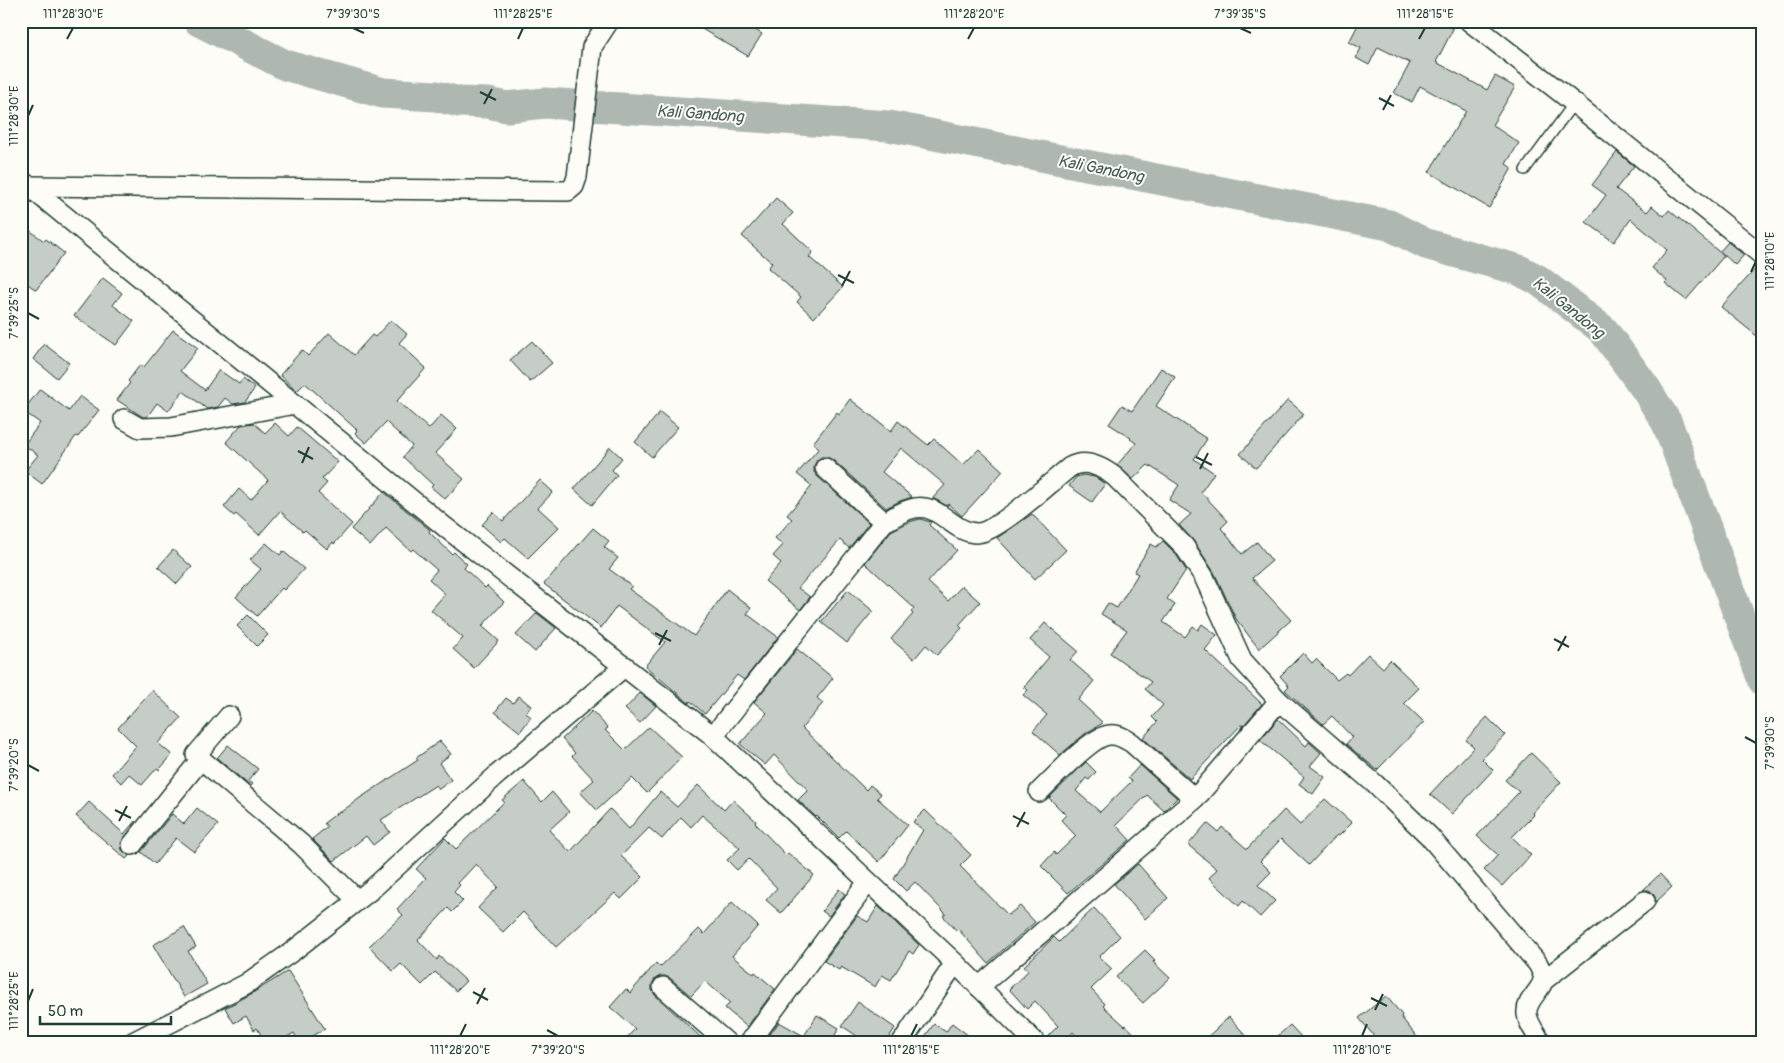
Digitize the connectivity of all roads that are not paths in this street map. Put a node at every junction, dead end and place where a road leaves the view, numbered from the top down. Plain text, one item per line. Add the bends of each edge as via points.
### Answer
1 (609, 21) edge
2 (1469, 21) edge
3 (1574, 103) junction
4 (1525, 170) dead end
5 (24, 184) edge
6 (1763, 256) edge
7 (295, 404) junction
8 (124, 419) dead end
9 (825, 468) dead end
10 (884, 522) junction
11 (625, 666) junction
12 (1278, 701) junction
13 (230, 716) dead end
14 (713, 736) junction
15 (201, 759) junction
16 (1039, 792) dead end
17 (1195, 799) junction
18 (132, 845) dead end
19 (868, 882) junction
20 (357, 900) junction
21 (1645, 901) dead end
22 (955, 963) junction
23 (1543, 981) junction
24 (979, 986) junction
25 (663, 987) dead end
26 (715, 1038) edge
27 (133, 1042) edge
28 (750, 1042) edge
29 (902, 1042) edge
30 (1035, 1042) edge
31 (1542, 1042) edge

1 - 5 street via 592,47 579,164 575,184 564,192
2 - 3 street
3 - 4 lane
3 - 6 street
5 - 7 street
7 - 8 street via 171,426 140,428
7 - 11 street via 446,528
9 - 10 street
10 - 12 street via 912,508 933,509 966,532 978,533 1005,520 1077,463 1103,467 1184,546 1204,577 1242,660
10 - 14 street
11 - 14 street
11 - 20 street
12 - 17 street
12 - 23 street via 1375,784 1429,836 1538,964
13 - 15 street via 196,755
14 - 19 street
15 - 18 street
15 - 20 street via 302,844
16 - 17 street via 1091,743 1110,734 1132,743
17 - 24 street
19 - 22 street
19 - 28 street
20 - 27 street via 246,984
21 - 23 street
22 - 24 street
22 - 29 street
23 - 31 street via 1527,1006 1532,1027
24 - 30 street
25 - 26 street

